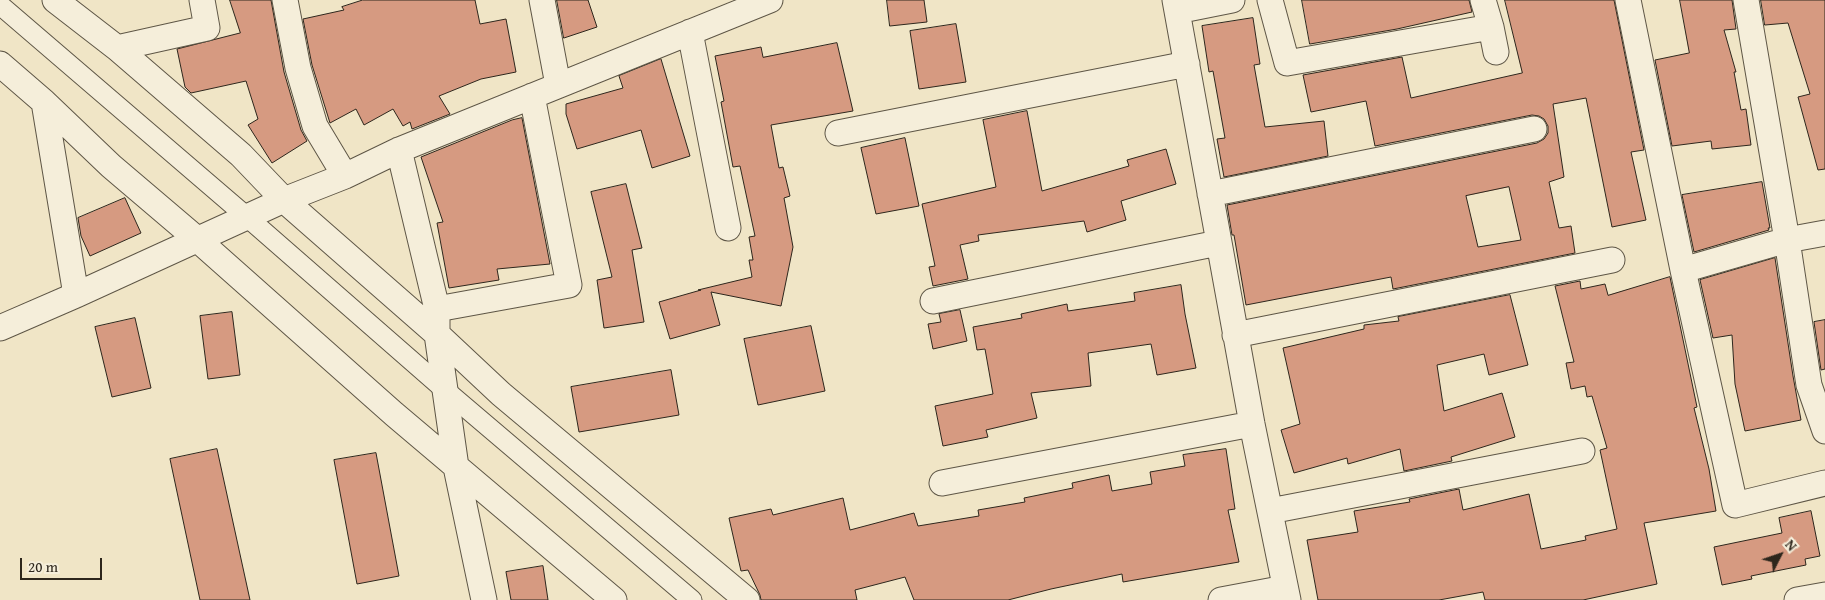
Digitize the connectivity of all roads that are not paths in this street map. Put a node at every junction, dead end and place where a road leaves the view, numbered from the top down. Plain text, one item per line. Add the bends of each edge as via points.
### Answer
1 (55, 0) edge
2 (202, 0) edge
3 (285, 0) edge
4 (542, 0) edge
5 (770, 0) edge
6 (1232, 0) edge
7 (1270, 0) edge
8 (1483, 0) edge
9 (1628, 0) edge
10 (1746, 0) edge
11 (1176, 5) edge
12 (0, 6) edge
13 (1491, 27) junction
14 (690, 32) junction
15 (117, 48) junction
16 (1496, 52) dead end
17 (0, 64) edge
18 (1187, 64) junction
19 (558, 85) junction
20 (532, 96) junction
21 (44, 102) junction
22 (1534, 129) dead end
23 (838, 133) dead end
24 (399, 150) junction
25 (345, 176) junction
26 (1210, 194) junction
27 (284, 200) junction
28 (247, 217) junction
29 (728, 228) dead end
30 (1825, 233) edge
31 (198, 240) junction
32 (1787, 240) junction
33 (1218, 243) junction
34 (1612, 260) dead end
35 (1683, 270) junction
36 (76, 295) junction
37 (933, 300) dead end
38 (437, 310) junction
39 (0, 328) edge
40 (437, 334) junction
41 (1235, 335) junction
42 (445, 390) junction
43 (1252, 424) junction
44 (1825, 431) edge
45 (1582, 451) dead end
46 (456, 467) junction
47 (942, 483) dead end
48 (1825, 483) edge
49 (1270, 510) junction
50 (1287, 594) edge
51 (1825, 595) edge
52 (484, 600) edge
53 (614, 600) edge
54 (692, 600) edge
55 (747, 600) edge
56 (1221, 600) edge
57 (1796, 600) edge

1 - 15 street
2 - 15 street via 207,28
3 - 25 street via 298,68 315,126
4 - 19 street
5 - 14 street
6 - 11 street
7 - 13 street via 1287,63
8 - 13 street
9 - 35 street
10 - 32 street
11 - 18 street
12 - 28 street
13 - 16 street
14 - 19 street
14 - 29 street
15 - 27 street via 241,155
17 - 21 street
18 - 23 street
18 - 26 street
19 - 20 street
20 - 24 street
20 - 38 street via 569,285
21 - 31 street via 111,166
21 - 36 street
22 - 26 street
24 - 25 street
24 - 38 street
25 - 27 street
26 - 33 street
27 - 28 street
27 - 40 street
28 - 31 street
28 - 42 street
30 - 32 street
31 - 36 street
31 - 46 street
32 - 35 street
32 - 44 street via 1809,385
33 - 37 street
33 - 41 street
34 - 41 street
35 - 48 street via 1736,505
36 - 39 street
38 - 40 street
40 - 42 street
40 - 55 street via 501,394
41 - 43 street
42 - 46 street
42 - 54 street
43 - 47 street
43 - 49 street
45 - 49 street
46 - 52 street
46 - 53 street
49 - 50 street
50 - 56 street
51 - 57 street

